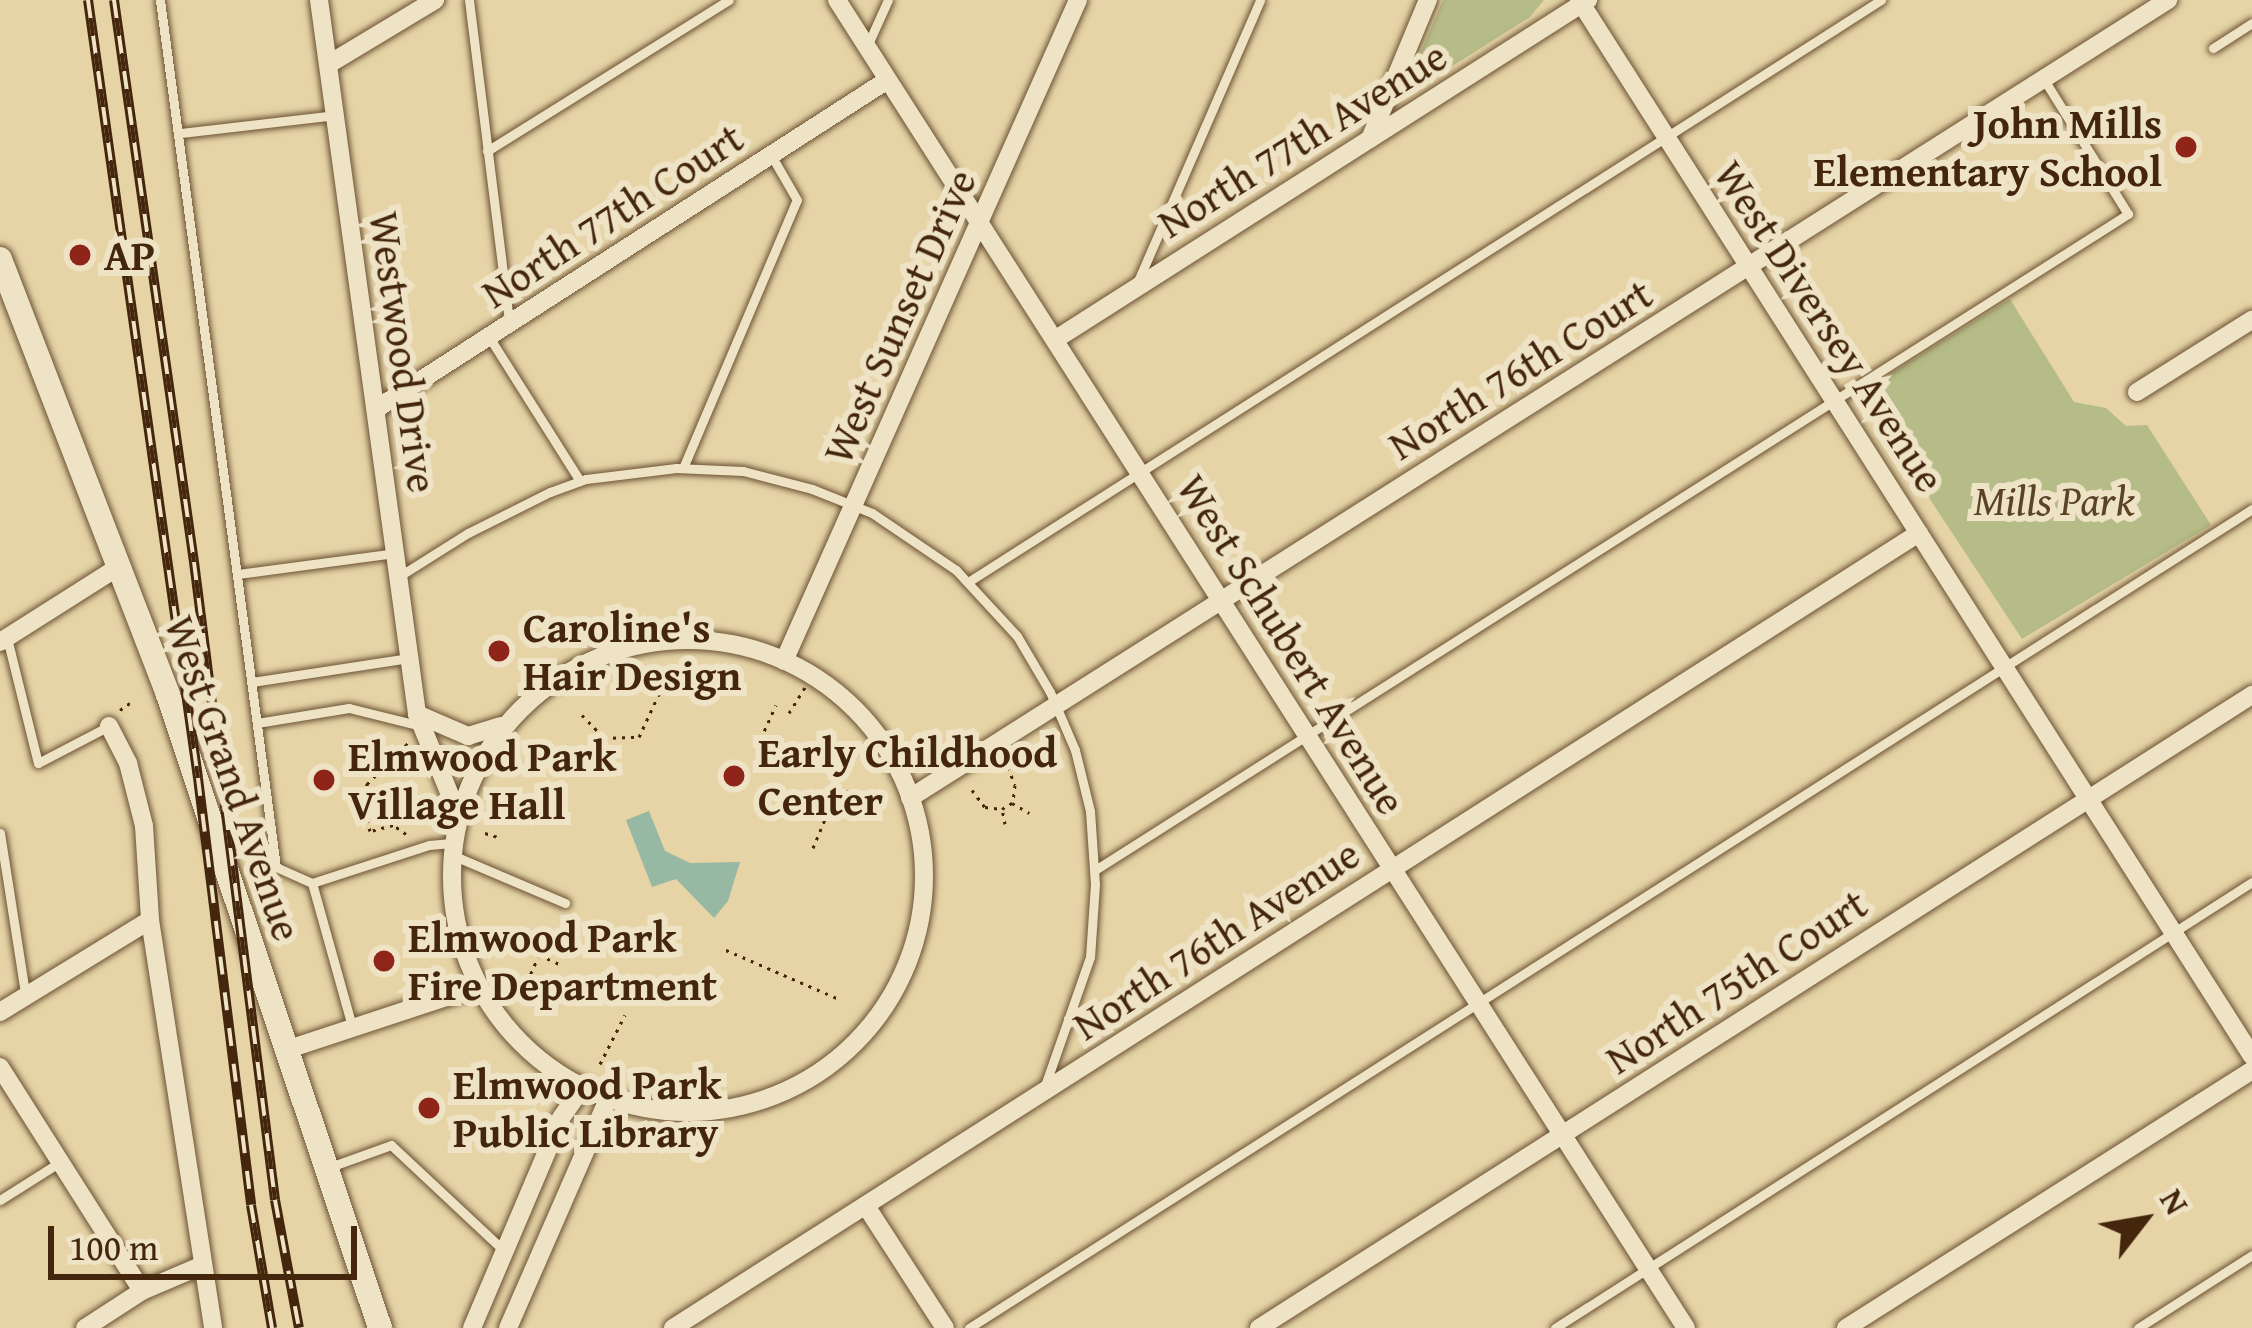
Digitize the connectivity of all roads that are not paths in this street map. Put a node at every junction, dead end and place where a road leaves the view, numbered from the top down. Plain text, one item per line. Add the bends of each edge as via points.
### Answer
1 (160, 0) edge
2 (319, 0) edge
3 (435, 0) edge
4 (469, 0) edge
5 (729, 0) edge
6 (837, 0) edge
7 (888, 0) edge
8 (1078, 0) edge
9 (1260, 0) edge
10 (1428, 0) edge
11 (1880, 0) edge
12 (2168, 0) edge
13 (1583, 1) edge
14 (2252, 23) edge
15 (866, 48) junction
16 (2213, 48) dead end
17 (329, 64) junction
18 (2044, 79) junction
19 (886, 81) junction
20 (336, 115) junction
21 (182, 134) junction
22 (1666, 136) junction
23 (1370, 139) junction
24 (488, 151) junction
25 (771, 155) junction
26 (980, 224) junction
27 (1, 264) edge
28 (1749, 266) junction
29 (1135, 289) junction
30 (2252, 320) edge
31 (509, 324) junction
32 (489, 337) junction
33 (1056, 339) junction
34 (2138, 392) dead end
35 (1834, 400) junction
36 (376, 410) junction
37 (683, 468) junction
38 (1140, 471) junction
39 (580, 481) junction
40 (855, 504) junction
41 (2252, 509) edge
42 (1919, 533) junction
43 (395, 553) junction
44 (118, 567) junction
45 (238, 574) junction
46 (398, 577) junction
47 (968, 582) junction
48 (1223, 601) junction
49 (3, 640) edge
50 (410, 658) junction
51 (784, 661) junction
52 (2004, 667) junction
53 (252, 682) junction
54 (2252, 694) edge
55 (1056, 707) junction
56 (257, 723) junction
57 (109, 726) joint
58 (416, 727) junction
59 (505, 730) junction
60 (1308, 736) junction
61 (910, 798) junction
62 (2089, 799) junction
63 (459, 817) junction
64 (0, 833) edge
65 (453, 849) junction
66 (1392, 869) junction
67 (1095, 870) junction
68 (2252, 882) edge
69 (312, 884) junction
70 (565, 903) dead end
71 (150, 920) junction
72 (2173, 932) junction
73 (479, 986) junction
74 (26, 997) junction
75 (1478, 1003) junction
76 (0, 1012) edge
77 (353, 1028) junction
78 (286, 1049) junction
79 (2252, 1056) edge
80 (0, 1067) edge
81 (2252, 1070) edge
82 (583, 1088) junction
83 (1042, 1093) junction
84 (608, 1099) junction
85 (1563, 1134) junction
86 (60, 1162) junction
87 (326, 1169) junction
88 (0, 1200) edge
89 (866, 1206) junction
90 (506, 1253) junction
91 (2252, 1255) edge
92 (203, 1265) junction
93 (1648, 1269) junction
94 (142, 1291) junction
95 (383, 1325) edge
96 (85, 1328) edge
97 (213, 1328) edge
98 (472, 1328) edge
99 (508, 1328) edge
100 (673, 1328) edge
101 (945, 1328) edge
102 (969, 1328) edge
103 (1259, 1328) edge
104 (1555, 1328) edge
105 (1686, 1328) edge
106 (1846, 1328) edge
107 (2138, 1328) edge

1 - 21 lane
2 - 17 street, Westwood Drive
3 - 17 street
4 - 24 lane
5 - 24 lane
6 - 15 street, West Schubert Avenue
7 - 15 lane
8 - 26 street, West Sunset Drive
9 - 29 lane
10 - 23 street
11 - 22 lane
12 - 18 street, North 76th Court
13 - 22 street, West Diversey Avenue
13 - 23 street, North 77th Avenue
14 - 16 lane
15 - 19 street, West Schubert Avenue
17 - 20 street, Westwood Drive
18 - 28 street, North 76th Court
18 - 35 lane via 2128,214
19 - 25 street, North 77th Court
19 - 26 street, West Schubert Avenue
20 - 21 lane
20 - 36 street, Westwood Drive
21 - 45 lane
22 - 28 street, West Diversey Avenue
22 - 38 lane
23 - 29 street, North 77th Avenue
24 - 31 lane
25 - 31 street, North 77th Court
25 - 37 lane via 797,200
26 - 33 street, West Schubert Avenue
26 - 40 street, West Sunset Drive
27 - 44 main road, West Grand Avenue
28 - 35 street, West Diversey Avenue
28 - 48 street, North 76th Court
29 - 33 street, North 77th Avenue
30 - 34 street
31 - 32 street, North 77th Court
32 - 36 street, North 77th Court
32 - 39 lane
33 - 38 street, West Schubert Avenue
35 - 42 street, West Diversey Avenue
35 - 60 lane
36 - 43 street, Westwood Drive
37 - 39 lane
37 - 40 lane via 756,473
38 - 47 lane
38 - 48 street, West Schubert Avenue
39 - 46 lane via 479,527
40 - 47 lane
40 - 51 street, West Sunset Drive
41 - 52 lane
42 - 52 street, West Diversey Avenue
42 - 66 street, North 76th Avenue
43 - 45 lane
43 - 46 street, Westwood Drive
44 - 49 street
44 - 78 main road, West Grand Avenue via 198,778
45 - 53 lane
46 - 50 street, Westwood Drive
47 - 55 lane via 1026,650
48 - 55 street, North 76th Court
48 - 60 street, West Schubert Avenue
49 - 57 lane via 38,763
50 - 53 lane
50 - 58 street, Westwood Drive
51 - 59 street via 709,641 646,644 568,672
51 - 61 street via 857,712
52 - 62 street, West Diversey Avenue
52 - 75 lane
53 - 56 lane
54 - 62 street, North 75th Court
55 - 61 street, North 76th Court
55 - 67 lane via 1085,787
56 - 58 lane via 349,708
56 - 69 lane via 276,867
57 - 71 street via 144,826
58 - 59 street via 468,736
58 - 63 street, Westwood Drive
59 - 63 street
60 - 66 street, West Schubert Avenue
60 - 67 lane
61 - 84 street via 923,864 917,932 892,995 854,1045 794,1088 741,1107 667,1112
62 - 72 street, West Diversey Avenue
62 - 85 street, North 75th Court
63 - 65 street
64 - 74 lane
65 - 69 lane via 429,844
65 - 70 lane
65 - 73 street via 455,915
66 - 75 street, West Schubert Avenue
66 - 83 street, North 76th Avenue
67 - 83 lane via 1087,974
68 - 72 lane
69 - 77 lane
71 - 74 street
71 - 92 street
72 - 79 street, West Diversey Avenue
72 - 93 lane
73 - 77 street
73 - 82 street via 515,1038
74 - 76 street
75 - 85 street, West Schubert Avenue
75 - 102 lane
77 - 78 street
78 - 87 main road, West Grand Avenue
80 - 86 street
81 - 106 street
82 - 84 street
82 - 90 street via 561,1118
83 - 89 street, North 76th Avenue
84 - 99 street
85 - 93 street, West Schubert Avenue
85 - 103 street, North 75th Court
86 - 88 lane
86 - 94 street
87 - 90 lane via 391,1145
87 - 95 main road, West Grand Avenue
89 - 100 street, North 76th Avenue
89 - 101 street
90 - 98 street
91 - 107 lane
92 - 94 street
92 - 97 street
93 - 104 lane
93 - 105 street, West Schubert Avenue
94 - 96 street

